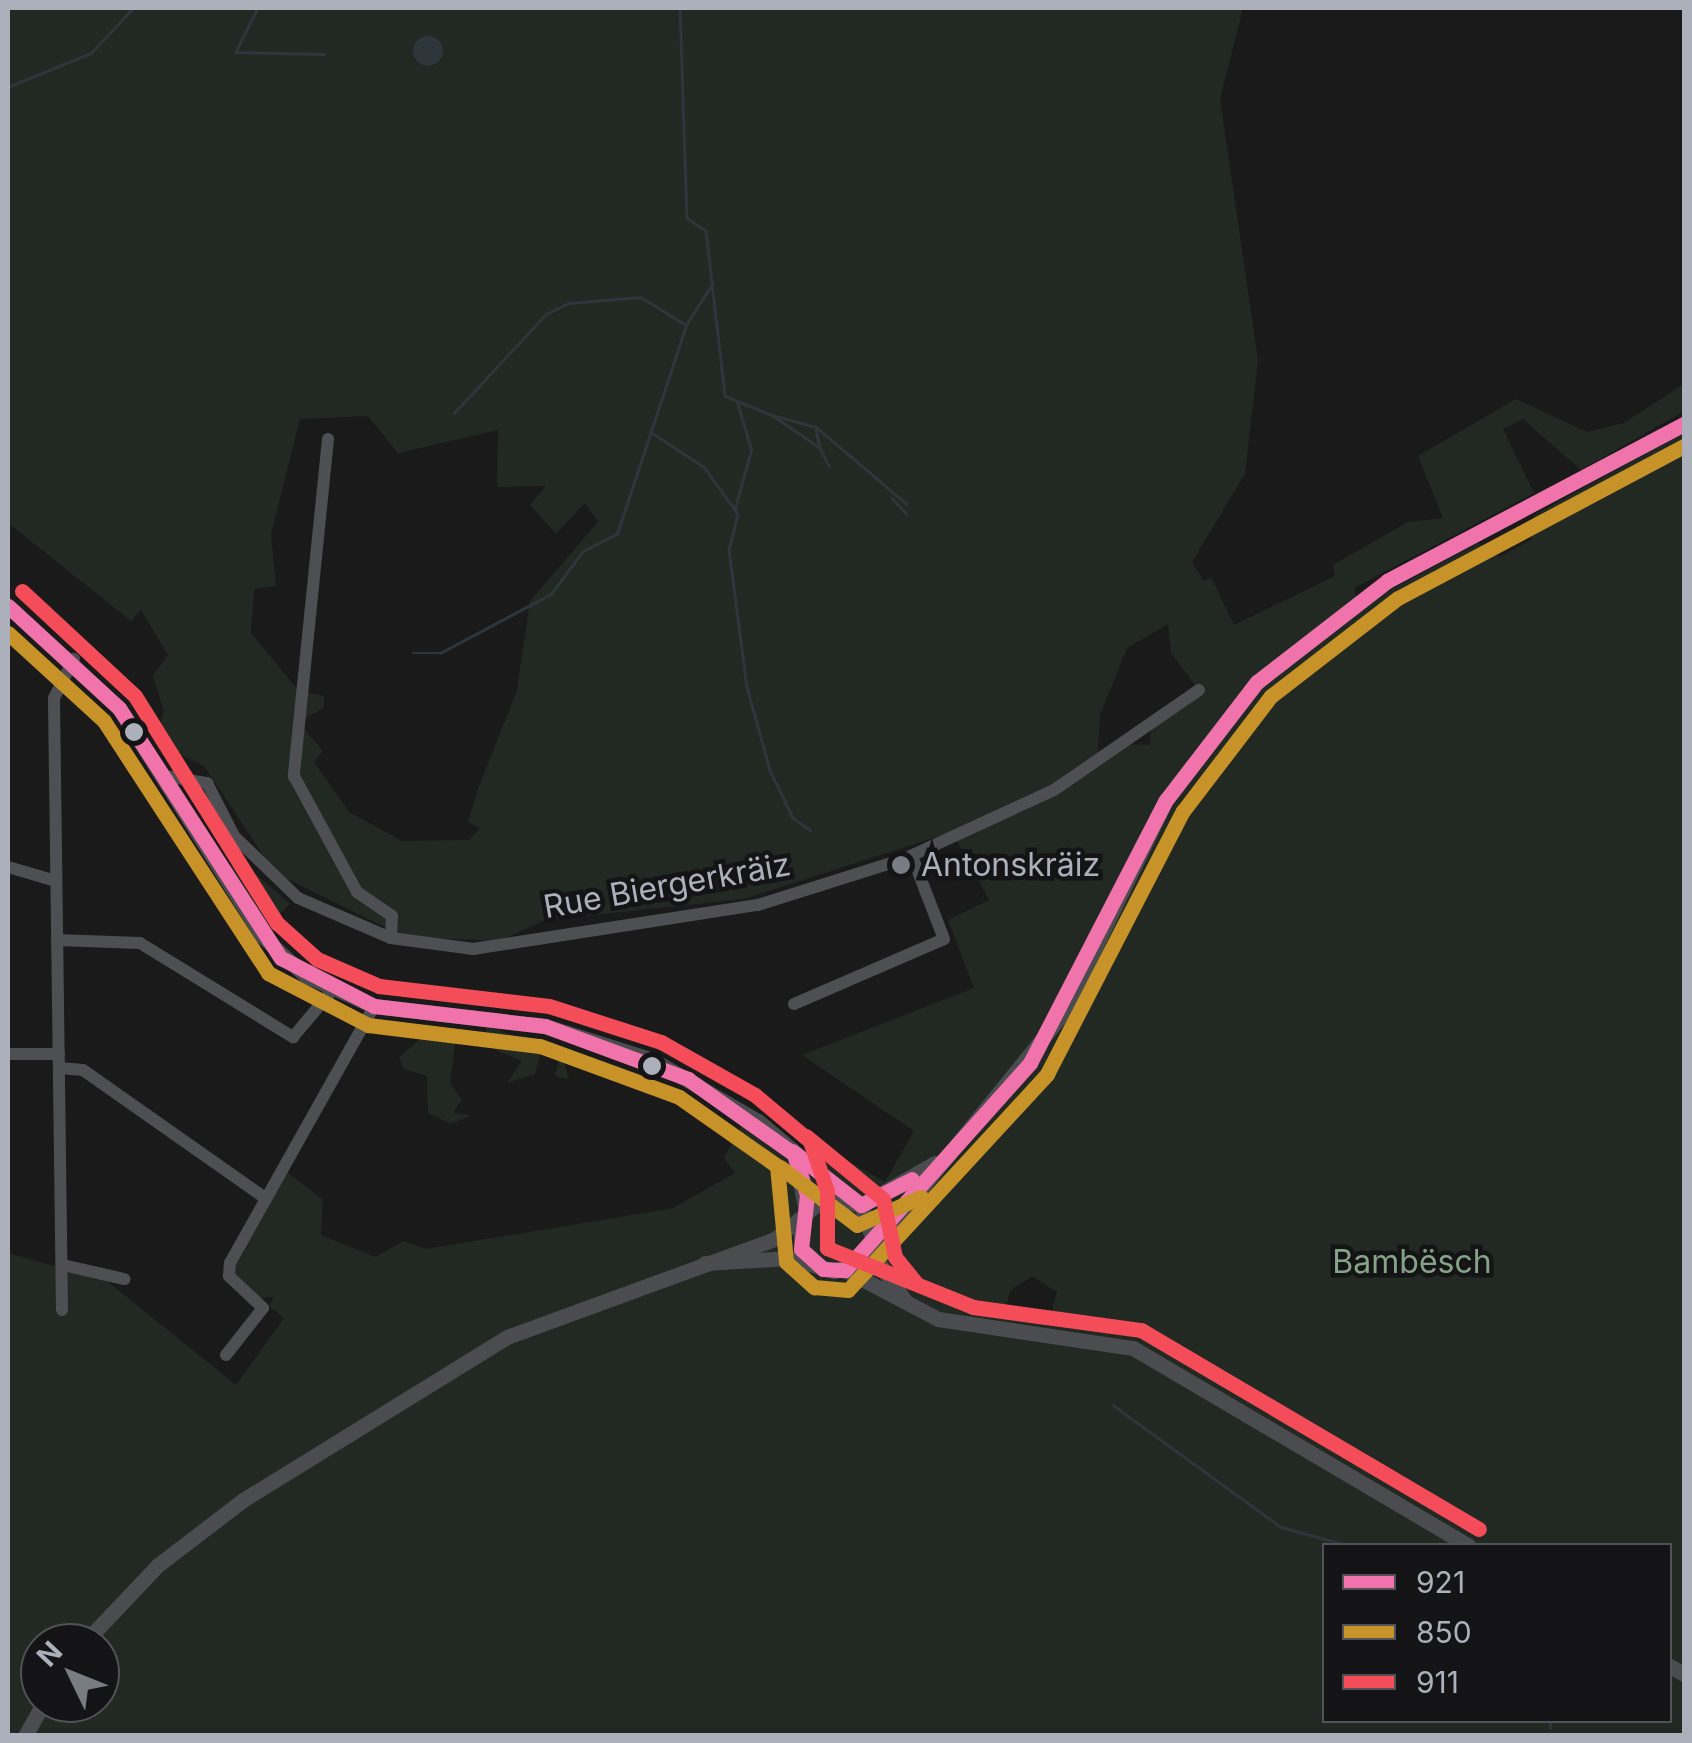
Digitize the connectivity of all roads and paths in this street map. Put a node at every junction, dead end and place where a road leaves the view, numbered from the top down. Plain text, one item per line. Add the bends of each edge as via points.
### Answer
1 (1684, 424) edge
2 (328, 439) dead end
3 (8, 606) edge
4 (74, 660) junction
5 (1199, 690) dead end
6 (165, 776) junction
7 (912, 856) junction
8 (8, 867) edge
9 (56, 881) junction
10 (391, 938) junction
11 (58, 940) junction
12 (331, 992) junction
13 (794, 1004) dead end
14 (374, 1006) junction
15 (8, 1054) edge
16 (59, 1061) junction
17 (952, 1152) junction
18 (794, 1154) junction
19 (264, 1198) junction
20 (855, 1202) junction
21 (804, 1215) junction
22 (872, 1245) junction
23 (705, 1264) junction
24 (813, 1264) junction
25 (63, 1265) junction
26 (845, 1270) junction
27 (124, 1279) dead end
28 (911, 1307) junction
29 (62, 1310) dead end
30 (226, 1355) dead end
31 (1463, 1543) edge
32 (105, 1623) edge

1 - 17 main road via 1323,624 1227,715 1149,830 1064,1012
2 - 10 street via 294,776 357,892 392,916
3 - 4 main road
4 - 6 main road
4 - 9 street via 54,698
5 - 7 street, Rue Biergerkräiz via 1054,790
6 - 10 street, Rue Biergerkräiz via 207,782 234,836 298,898
6 - 12 main road via 262,936
7 - 10 street, Rue Biergerkräiz via 716,913 473,949
7 - 13 street via 944,939
8 - 9 street
9 - 11 street
11 - 12 street via 140,943 294,1037
11 - 16 street
12 - 14 main road
14 - 18 main road via 510,1020 606,1042 728,1102
14 - 19 street
15 - 16 street
16 - 19 street via 84,1070
16 - 25 street
17 - 20 main road
17 - 22 main road
18 - 20 main road
18 - 21 main road
19 - 30 street via 228,1269 264,1308
20 - 21 main road via 826,1197
20 - 22 main road
21 - 23 main road
21 - 24 main road via 801,1248
22 - 26 main road
22 - 28 main road
23 - 24 main road
23 - 32 main road via 507,1337 395,1400 194,1536
24 - 26 main road
25 - 27 street
25 - 29 street
26 - 28 main road
28 - 31 main road via 968,1326 1133,1348

